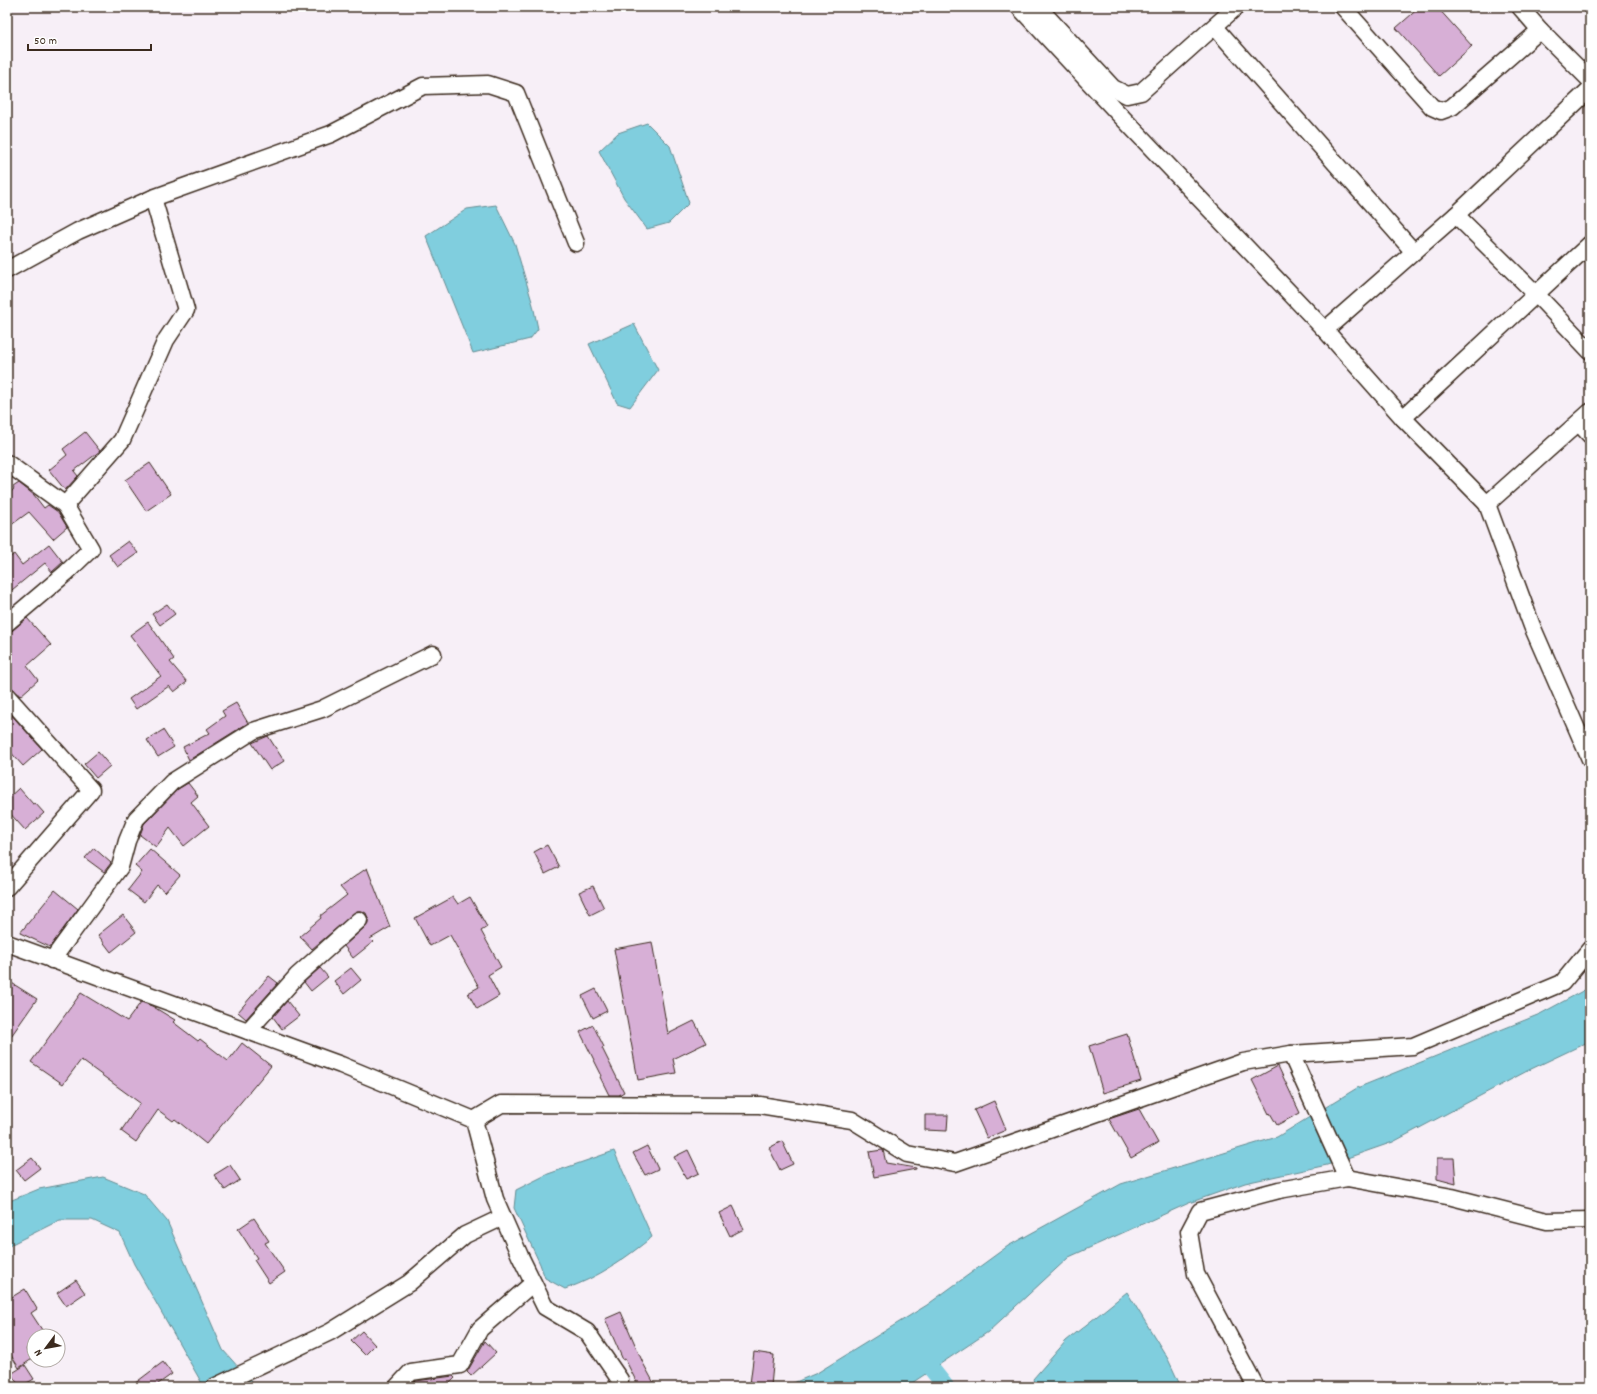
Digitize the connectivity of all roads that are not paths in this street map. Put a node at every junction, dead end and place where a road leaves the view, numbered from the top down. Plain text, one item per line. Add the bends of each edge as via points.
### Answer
1 (1019, 7) edge
2 (1038, 7) edge
3 (1236, 7) edge
4 (1343, 7) edge
5 (1520, 7) edge
6 (1215, 27) junction
7 (1540, 30) junction
8 (1590, 80) edge
9 (1590, 89) edge
10 (153, 198) junction
11 (1456, 216) junction
12 (576, 243) dead end
13 (1590, 244) edge
14 (1413, 251) junction
15 (7, 270) edge
16 (1536, 294) junction
17 (1325, 330) junction
18 (1590, 351) edge
19 (1403, 418) junction
20 (1584, 418) edge
21 (1590, 435) edge
22 (7, 463) edge
23 (1487, 504) junction
24 (65, 505) junction
25 (7, 623) edge
26 (433, 654) dead end
27 (7, 696) edge
28 (1590, 759) edge
29 (7, 887) edge
30 (359, 920) dead end
31 (7, 943) edge
32 (1590, 949) edge
33 (52, 960) junction
34 (248, 1031) junction
35 (1291, 1054) junction
36 (474, 1120) junction
37 (1347, 1178) junction
38 (503, 1217) junction
39 (1590, 1220) edge
40 (533, 1283) junction
41 (620, 1380) dead end
42 (214, 1387) edge
43 (397, 1387) edge
44 (1256, 1387) edge

1 - 17 street
2 - 6 street via 1113,88 1127,95 1141,92
3 - 6 street
4 - 7 street via 1432,107 1441,111 1452,107
5 - 7 street
6 - 14 street
7 - 8 street
9 - 11 street
10 - 12 street via 331,134 423,86 488,84 516,93
10 - 15 street via 78,231
10 - 24 street via 186,310 166,340 122,440
11 - 14 street
11 - 16 street
13 - 16 street
14 - 17 street
16 - 18 street
16 - 19 street
17 - 19 street
19 - 23 street
20 - 21 street
20 - 23 street
22 - 24 street
23 - 28 street via 1532,626
24 - 25 street via 92,549
26 - 33 street via 322,709 253,731 172,782 136,818 120,867
27 - 29 street via 91,790
30 - 34 street via 297,976
31 - 33 street
32 - 35 street via 1562,983 1413,1046
33 - 34 street
34 - 36 street via 341,1065
35 - 36 street via 1243,1062 955,1163 906,1154 852,1120 760,1105 501,1104
35 - 37 street
36 - 38 street via 495,1199
37 - 39 street via 1452,1197 1547,1221
37 - 44 street via 1279,1190 1200,1211 1189,1232 1196,1274
38 - 40 street
38 - 42 street via 465,1235 409,1283 330,1332
40 - 41 street via 545,1307 587,1332
40 - 43 street via 480,1329 460,1365 411,1372

